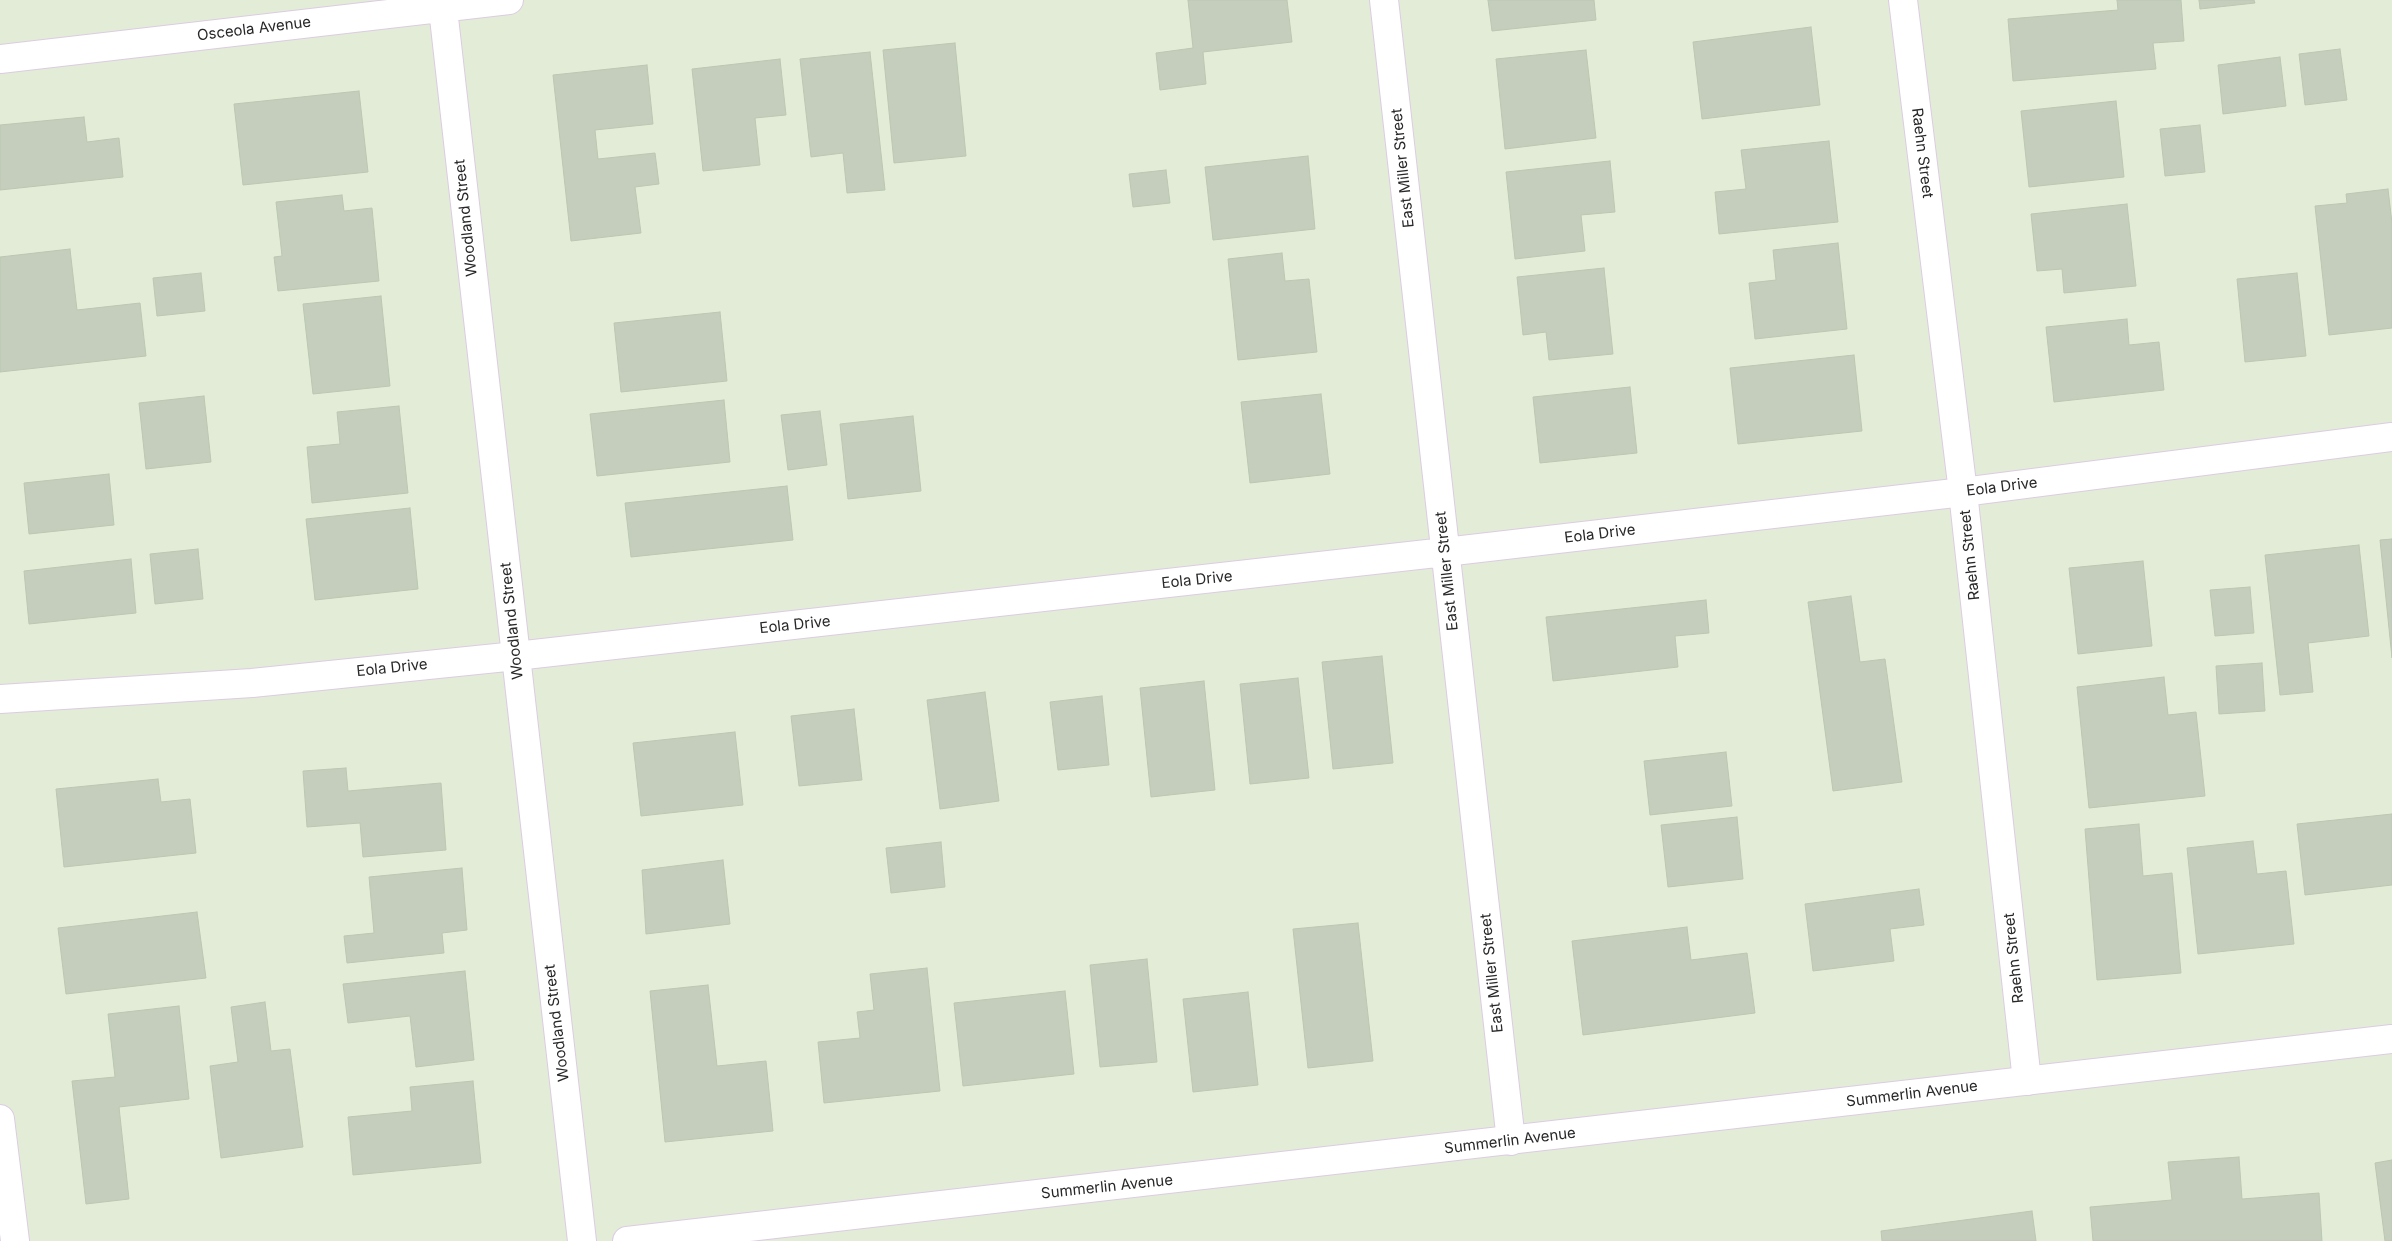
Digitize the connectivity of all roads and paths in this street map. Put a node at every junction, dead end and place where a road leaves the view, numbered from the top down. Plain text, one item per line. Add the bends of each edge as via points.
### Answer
1 (509, 0) edge
2 (1384, 0) edge
3 (1903, 0) edge
4 (442, 4) edge
5 (0, 59) edge
6 (2392, 437) edge
7 (1963, 492) junction
8 (1446, 552) junction
9 (516, 656) junction
10 (0, 699) edge
11 (2392, 1039) edge
12 (2027, 1081) junction
13 (0, 1119) edge
14 (1511, 1142) junction
15 (15, 1241) edge
16 (582, 1241) edge
17 (627, 1241) edge

1 - 4 street, Osceola Avenue
2 - 8 street, East Miller Street
3 - 7 street, Raehn Street
4 - 5 street, Osceola Avenue
4 - 9 street, Woodland Street
6 - 7 street, Eola Drive
7 - 8 street, Eola Drive
7 - 12 street, Raehn Street
8 - 9 street, Eola Drive
8 - 14 street, East Miller Street
9 - 10 street, Eola Drive via 252,683
9 - 16 street, Woodland Street
11 - 12 street, Summerlin Avenue
12 - 14 street, Summerlin Avenue
13 - 15 street
14 - 17 street, Summerlin Avenue

